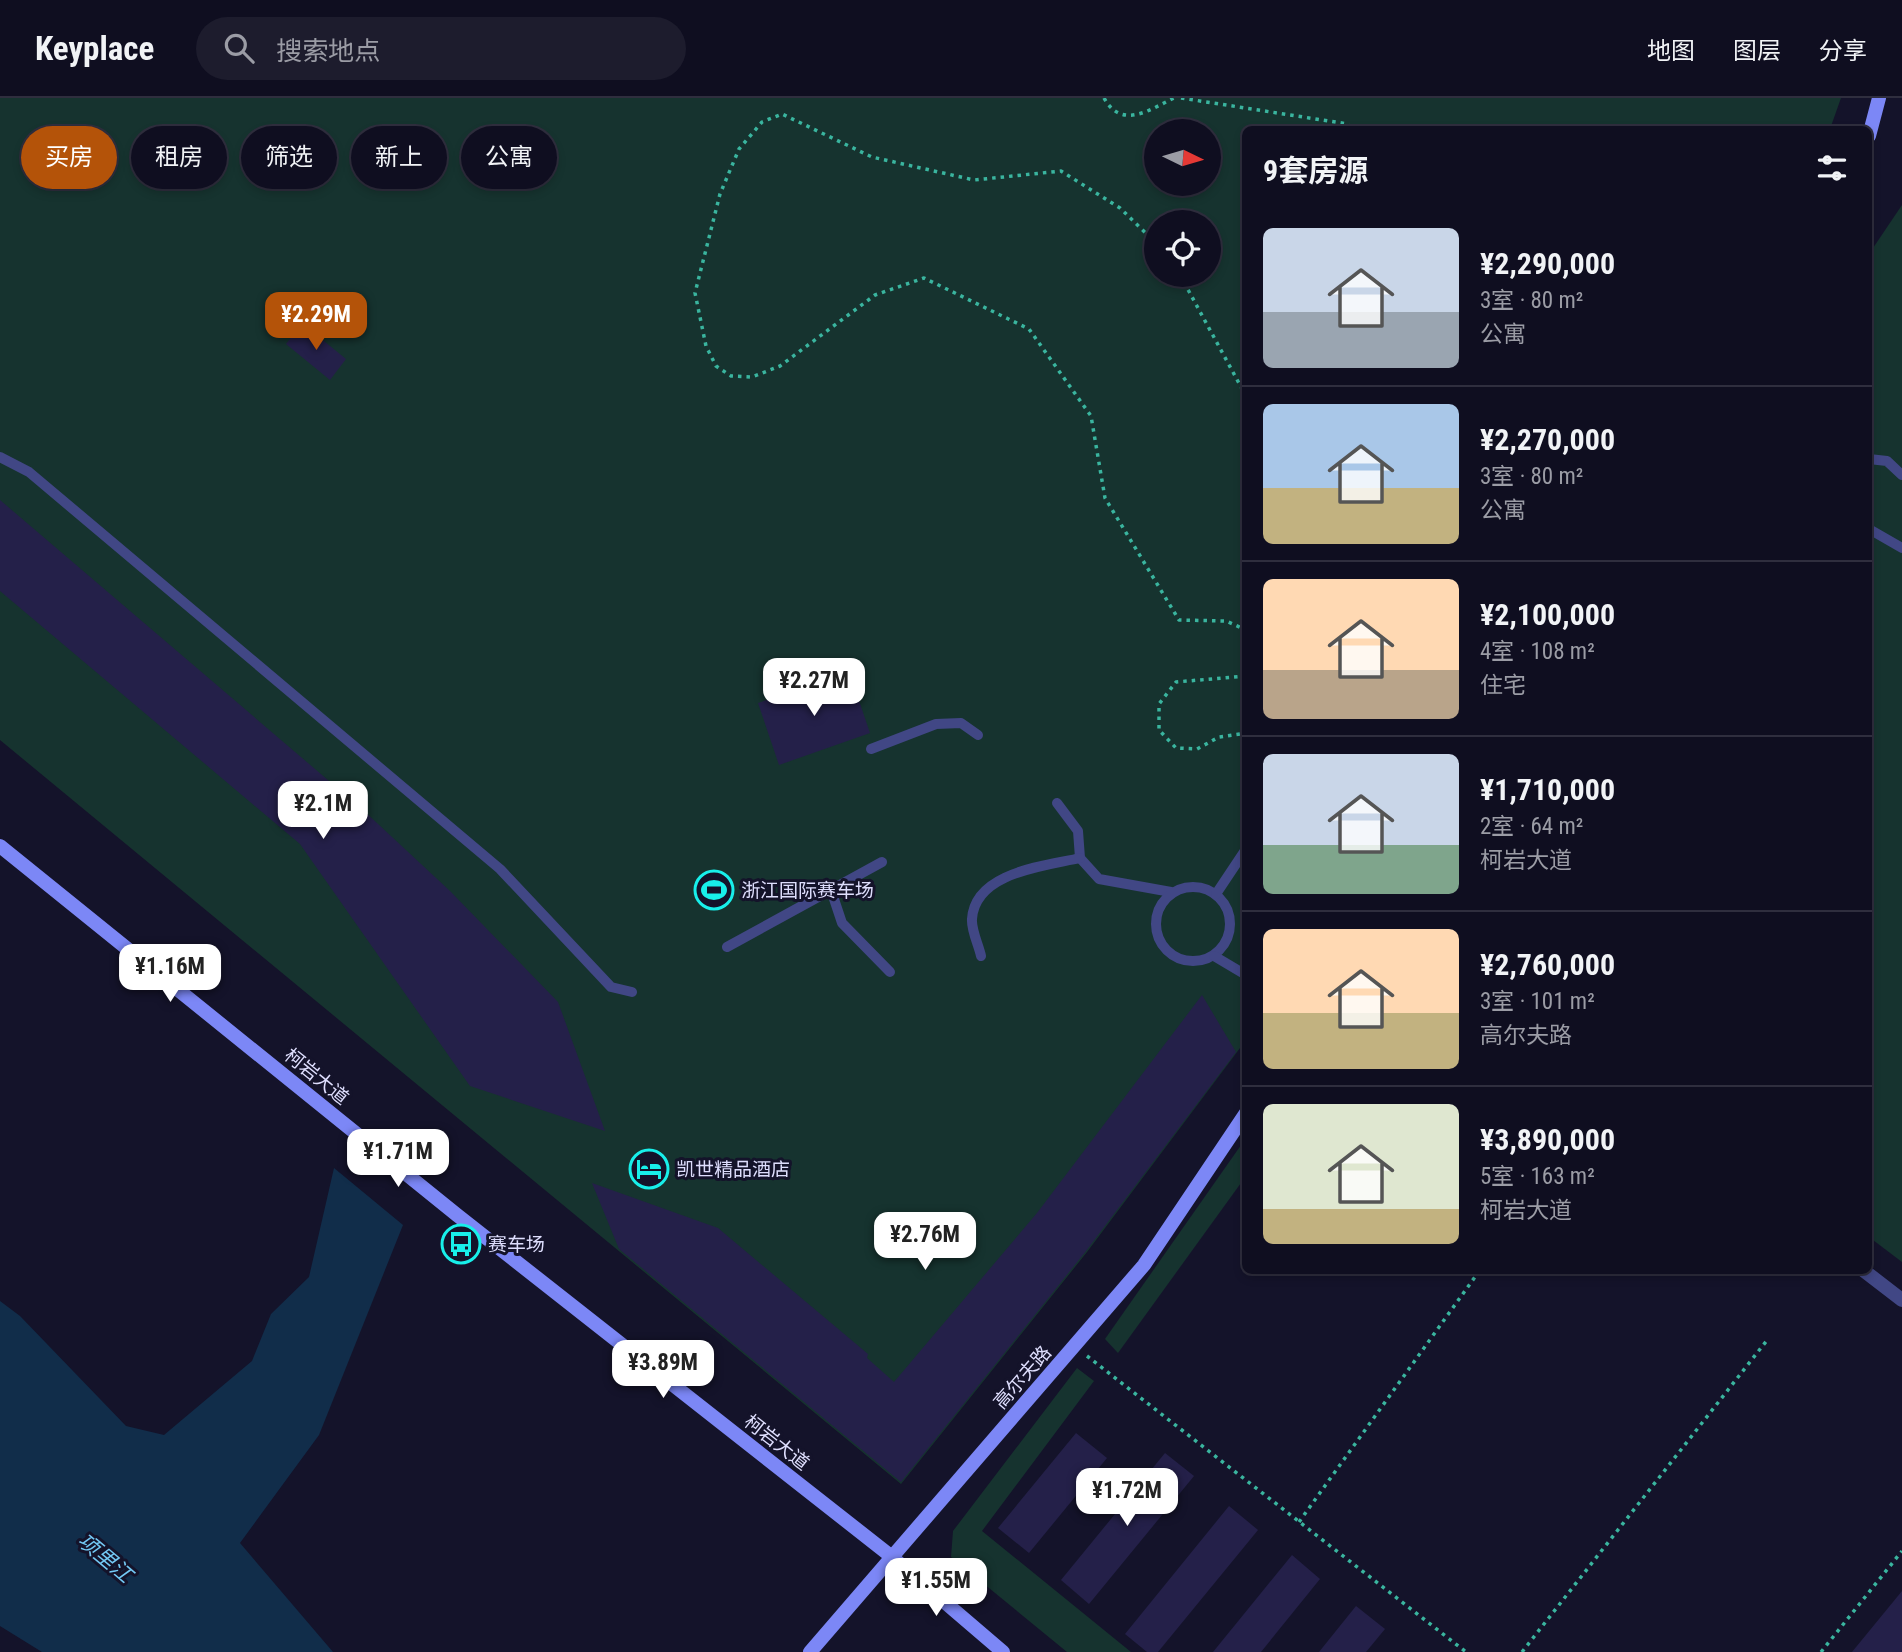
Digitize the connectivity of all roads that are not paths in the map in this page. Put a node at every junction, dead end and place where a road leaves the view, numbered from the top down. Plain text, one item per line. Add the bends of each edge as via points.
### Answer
1 (1879, 98) edge
2 (1872, 126) edge
3 (0, 457) edge
4 (1872, 459) edge
5 (1902, 475) edge
6 (1872, 531) edge
7 (1902, 548) edge
8 (978, 734) dead end
9 (871, 749) dead end
10 (1057, 803) dead end
11 (0, 846) edge
12 (1242, 855) edge
13 (1080, 858) junction
14 (882, 862) dead end
15 (831, 890) junction
16 (1171, 892) junction
17 (1216, 894) junction
18 (727, 947) dead end
19 (1214, 956) junction
20 (981, 957) dead end
21 (890, 972) dead end
22 (1242, 973) edge
23 (632, 992) dead end
24 (1242, 1119) edge
25 (1868, 1274) edge
26 (1902, 1300) edge
27 (892, 1557) junction
28 (810, 1652) edge
29 (1003, 1652) edge

1 - 2 street
3 - 23 lane via 29,472 500,869 611,987
4 - 5 lane via 1887,461
6 - 7 lane
8 - 9 lane via 961,723 936,724
10 - 13 lane via 1078,831
11 - 27 street, 柯岩大道 via 457,1215
12 - 17 lane
13 - 16 lane via 1099,878
13 - 20 lane via 1004,877 984,889 972,919
14 - 15 lane
15 - 18 lane
15 - 21 lane via 842,923
16 - 17 lane via 1194,886
16 - 19 lane via 1157,911 1156,935 1170,954 1192,962
17 - 19 lane via 1229,913 1229,937
19 - 22 lane
24 - 27 street, 高尔夫路 via 1144,1265
25 - 26 street
27 - 28 street, 高尔夫路
27 - 29 street, 柯岩大道

